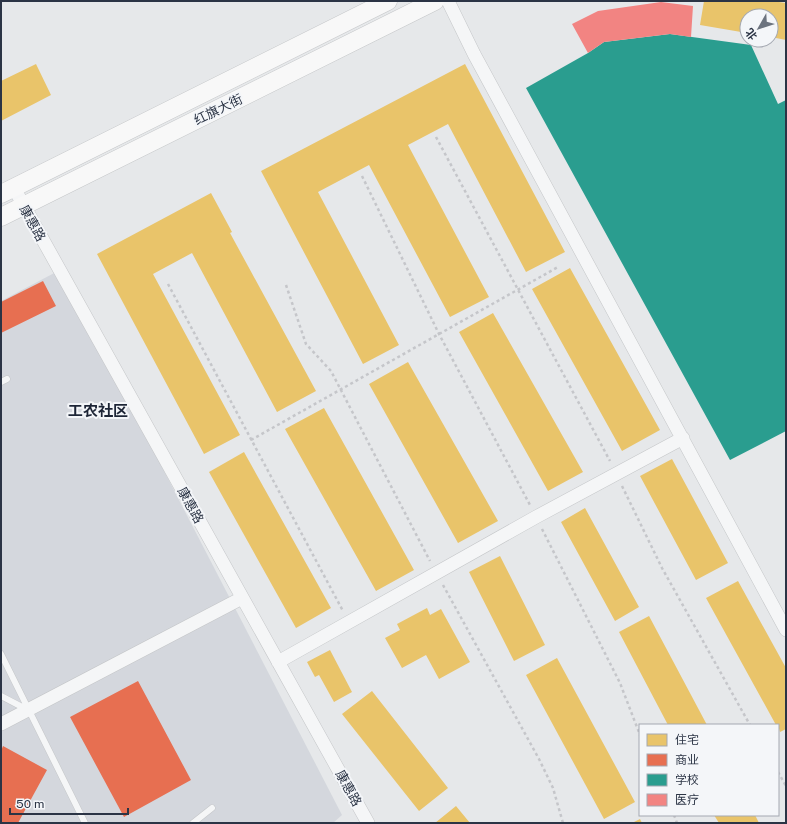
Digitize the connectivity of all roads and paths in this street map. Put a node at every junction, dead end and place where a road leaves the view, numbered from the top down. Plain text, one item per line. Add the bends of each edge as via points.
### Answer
1 (388, 1) edge
2 (435, 1) edge
3 (448, 1) edge
4 (436, 138) dead end
5 (362, 176) dead end
6 (7, 191) edge
7 (24, 205) junction
8 (1, 217) edge
9 (558, 267) dead end
10 (168, 284) dead end
11 (286, 285) dead end
12 (518, 290) junction
13 (439, 334) junction
14 (7, 379) dead end
15 (1, 382) edge
16 (341, 389) junction
17 (682, 438) junction
18 (251, 440) junction
19 (617, 474) junction
20 (536, 517) junction
21 (436, 574) junction
22 (242, 598) junction
23 (783, 616) edge
24 (349, 622) junction
25 (786, 630) edge
26 (1, 654) edge
27 (278, 662) junction
28 (1, 696) edge
29 (28, 710) junction
30 (1, 724) edge
31 (749, 724) edge
32 (639, 732) edge
33 (779, 774) edge
34 (786, 786) edge
35 (212, 808) dead end
36 (85, 823) edge
37 (193, 823) edge
38 (368, 823) edge
39 (563, 823) edge

1 - 6 main road, 红旗大街
2 - 7 main road, 红旗大街
3 - 17 street via 474,54
4 - 12 path
5 - 13 path
6 - 7 street, 康惠路
7 - 8 main road, 红旗大街
7 - 22 street, 康惠路
9 - 12 path
10 - 18 path
11 - 16 path via 306,344 331,371
12 - 13 path
12 - 19 path
13 - 16 path
13 - 20 path
14 - 15 lane
16 - 18 path
16 - 21 path
17 - 19 street
17 - 23 street
18 - 24 path
19 - 20 street
19 - 31 path via 662,568
20 - 21 street
20 - 32 path via 620,683
21 - 24 street
21 - 39 path via 539,758 553,788
22 - 27 street, 康惠路
22 - 29 street
23 - 25 street
24 - 27 street
26 - 29 lane
27 - 38 street, 康惠路
28 - 29 lane
29 - 30 street
29 - 36 lane
33 - 34 path
35 - 37 lane

